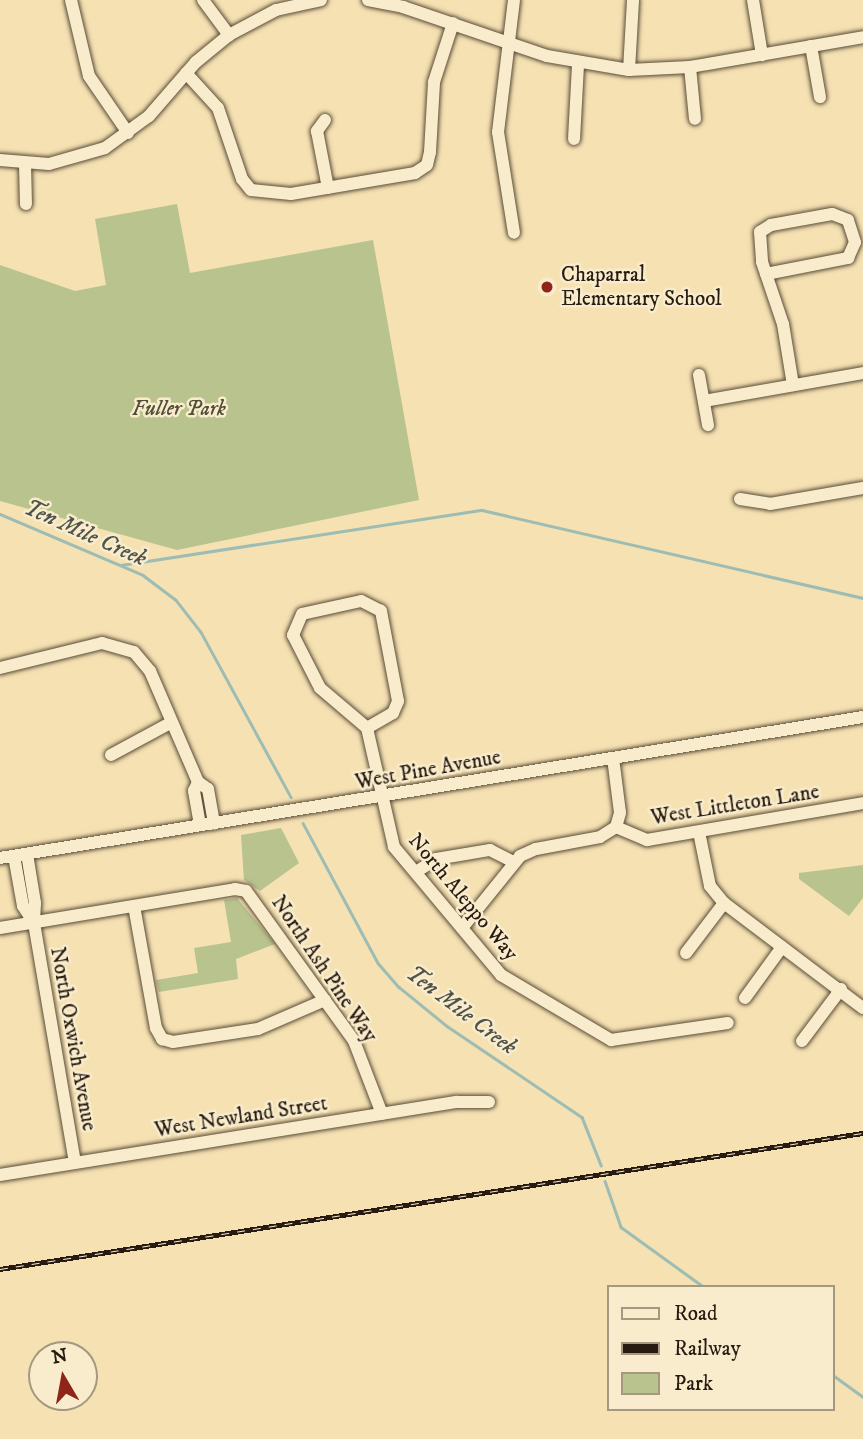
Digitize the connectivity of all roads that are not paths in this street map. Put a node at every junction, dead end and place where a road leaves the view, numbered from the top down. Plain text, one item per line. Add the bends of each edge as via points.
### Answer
1 (71, 0) edge
2 (203, 0) edge
3 (321, 0) edge
4 (368, 0) edge
5 (514, 0) edge
6 (633, 0) edge
7 (753, 0) edge
8 (382, 1) edge
9 (296, 2) edge
10 (453, 23) junction
11 (229, 34) junction
12 (863, 37) edge
13 (511, 43) junction
14 (811, 46) junction
15 (762, 55) junction
16 (578, 64) junction
17 (690, 67) junction
18 (629, 70) junction
19 (186, 73) junction
20 (820, 97) dead end
21 (695, 119) dead end
22 (326, 120) dead end
23 (128, 133) junction
24 (574, 139) dead end
25 (0, 160) edge
26 (25, 164) junction
27 (328, 188) junction
28 (26, 204) dead end
29 (514, 233) dead end
30 (766, 274) junction
31 (863, 373) edge
32 (699, 375) dead end
33 (793, 385) junction
34 (704, 401) junction
35 (708, 425) dead end
36 (863, 488) edge
37 (740, 499) dead end
38 (0, 668) edge
39 (863, 717) edge
40 (172, 722) junction
41 (367, 728) junction
42 (111, 755) dead end
43 (613, 758) junction
44 (198, 782) junction
45 (381, 798) junction
46 (863, 803) edge
47 (214, 823) junction
48 (200, 825) junction
49 (616, 827) junction
50 (699, 832) junction
51 (21, 855) junction
52 (0, 858) edge
53 (514, 862) junction
54 (416, 872) junction
55 (724, 903) junction
56 (134, 906) junction
57 (34, 923) junction
58 (0, 928) edge
59 (462, 928) junction
60 (782, 947) junction
61 (686, 953) dead end
62 (841, 989) junction
63 (745, 998) dead end
64 (325, 1000) junction
65 (863, 1008) edge
66 (728, 1023) dead end
67 (802, 1041) dead end
68 (489, 1102) dead end
69 (382, 1114) junction
70 (75, 1163) junction
71 (0, 1175) edge

1 - 23 street via 89,76
2 - 11 street
3 - 9 street
4 - 8 street
5 - 13 street
6 - 18 street
7 - 15 street
8 - 10 street
9 - 11 street
10 - 13 street
10 - 27 street via 434,82 427,165 415,173
11 - 19 street
12 - 14 street
13 - 16 street
13 - 29 street via 498,132
14 - 15 street
14 - 20 street
15 - 17 street
16 - 18 street
16 - 24 street
17 - 18 street
17 - 21 street
19 - 23 street
19 - 27 street via 218,108 234,158 251,190 281,195
22 - 27 street via 317,131
23 - 26 street via 84,157
25 - 26 street
26 - 28 street
30 - 30 street via 760,232 771,225 845,217 852,225 852,253 841,261
30 - 33 street via 783,324
31 - 33 street
32 - 34 street
33 - 34 street
34 - 35 street
36 - 37 street via 770,504
38 - 40 street via 102,643 134,652 150,671
39 - 43 street, West Pine Avenue
40 - 42 street
40 - 44 street
41 - 41 street via 320,688 295,641 294,624 309,611 361,601 377,606 384,617 398,701 393,713
41 - 45 street, North Aleppo Way
43 - 45 street, West Pine Avenue
43 - 49 street via 620,813
44 - 47 street via 208,789
44 - 48 street via 194,792
45 - 47 street, West Pine Avenue
45 - 54 street, North Aleppo Way via 390,839
46 - 50 street, West Littleton Lane
47 - 48 street, West Pine Avenue
48 - 51 street, West Pine Avenue
49 - 50 street, West Littleton Lane via 647,840
49 - 53 street via 600,837 536,849
50 - 55 street via 710,886
51 - 52 street, West Pine Avenue
51 - 57 street, North Oxwich Avenue via 23,906
53 - 54 street via 490,850 436,859
53 - 59 street
54 - 59 street, North Aleppo Way
55 - 60 street
55 - 61 street
56 - 57 street
56 - 64 street, North Ash Pine Way via 243,889
56 - 64 street via 156,1028 162,1039 173,1042 258,1029
57 - 58 street
57 - 70 street, North Oxwich Avenue
59 - 66 street, North Aleppo Way via 513,984 611,1040
60 - 62 street
60 - 63 street
62 - 65 street
62 - 67 street
64 - 69 street, North Ash Pine Way via 354,1041
68 - 69 street, West Newland Street
69 - 70 street, West Newland Street
70 - 71 street, West Newland Street

